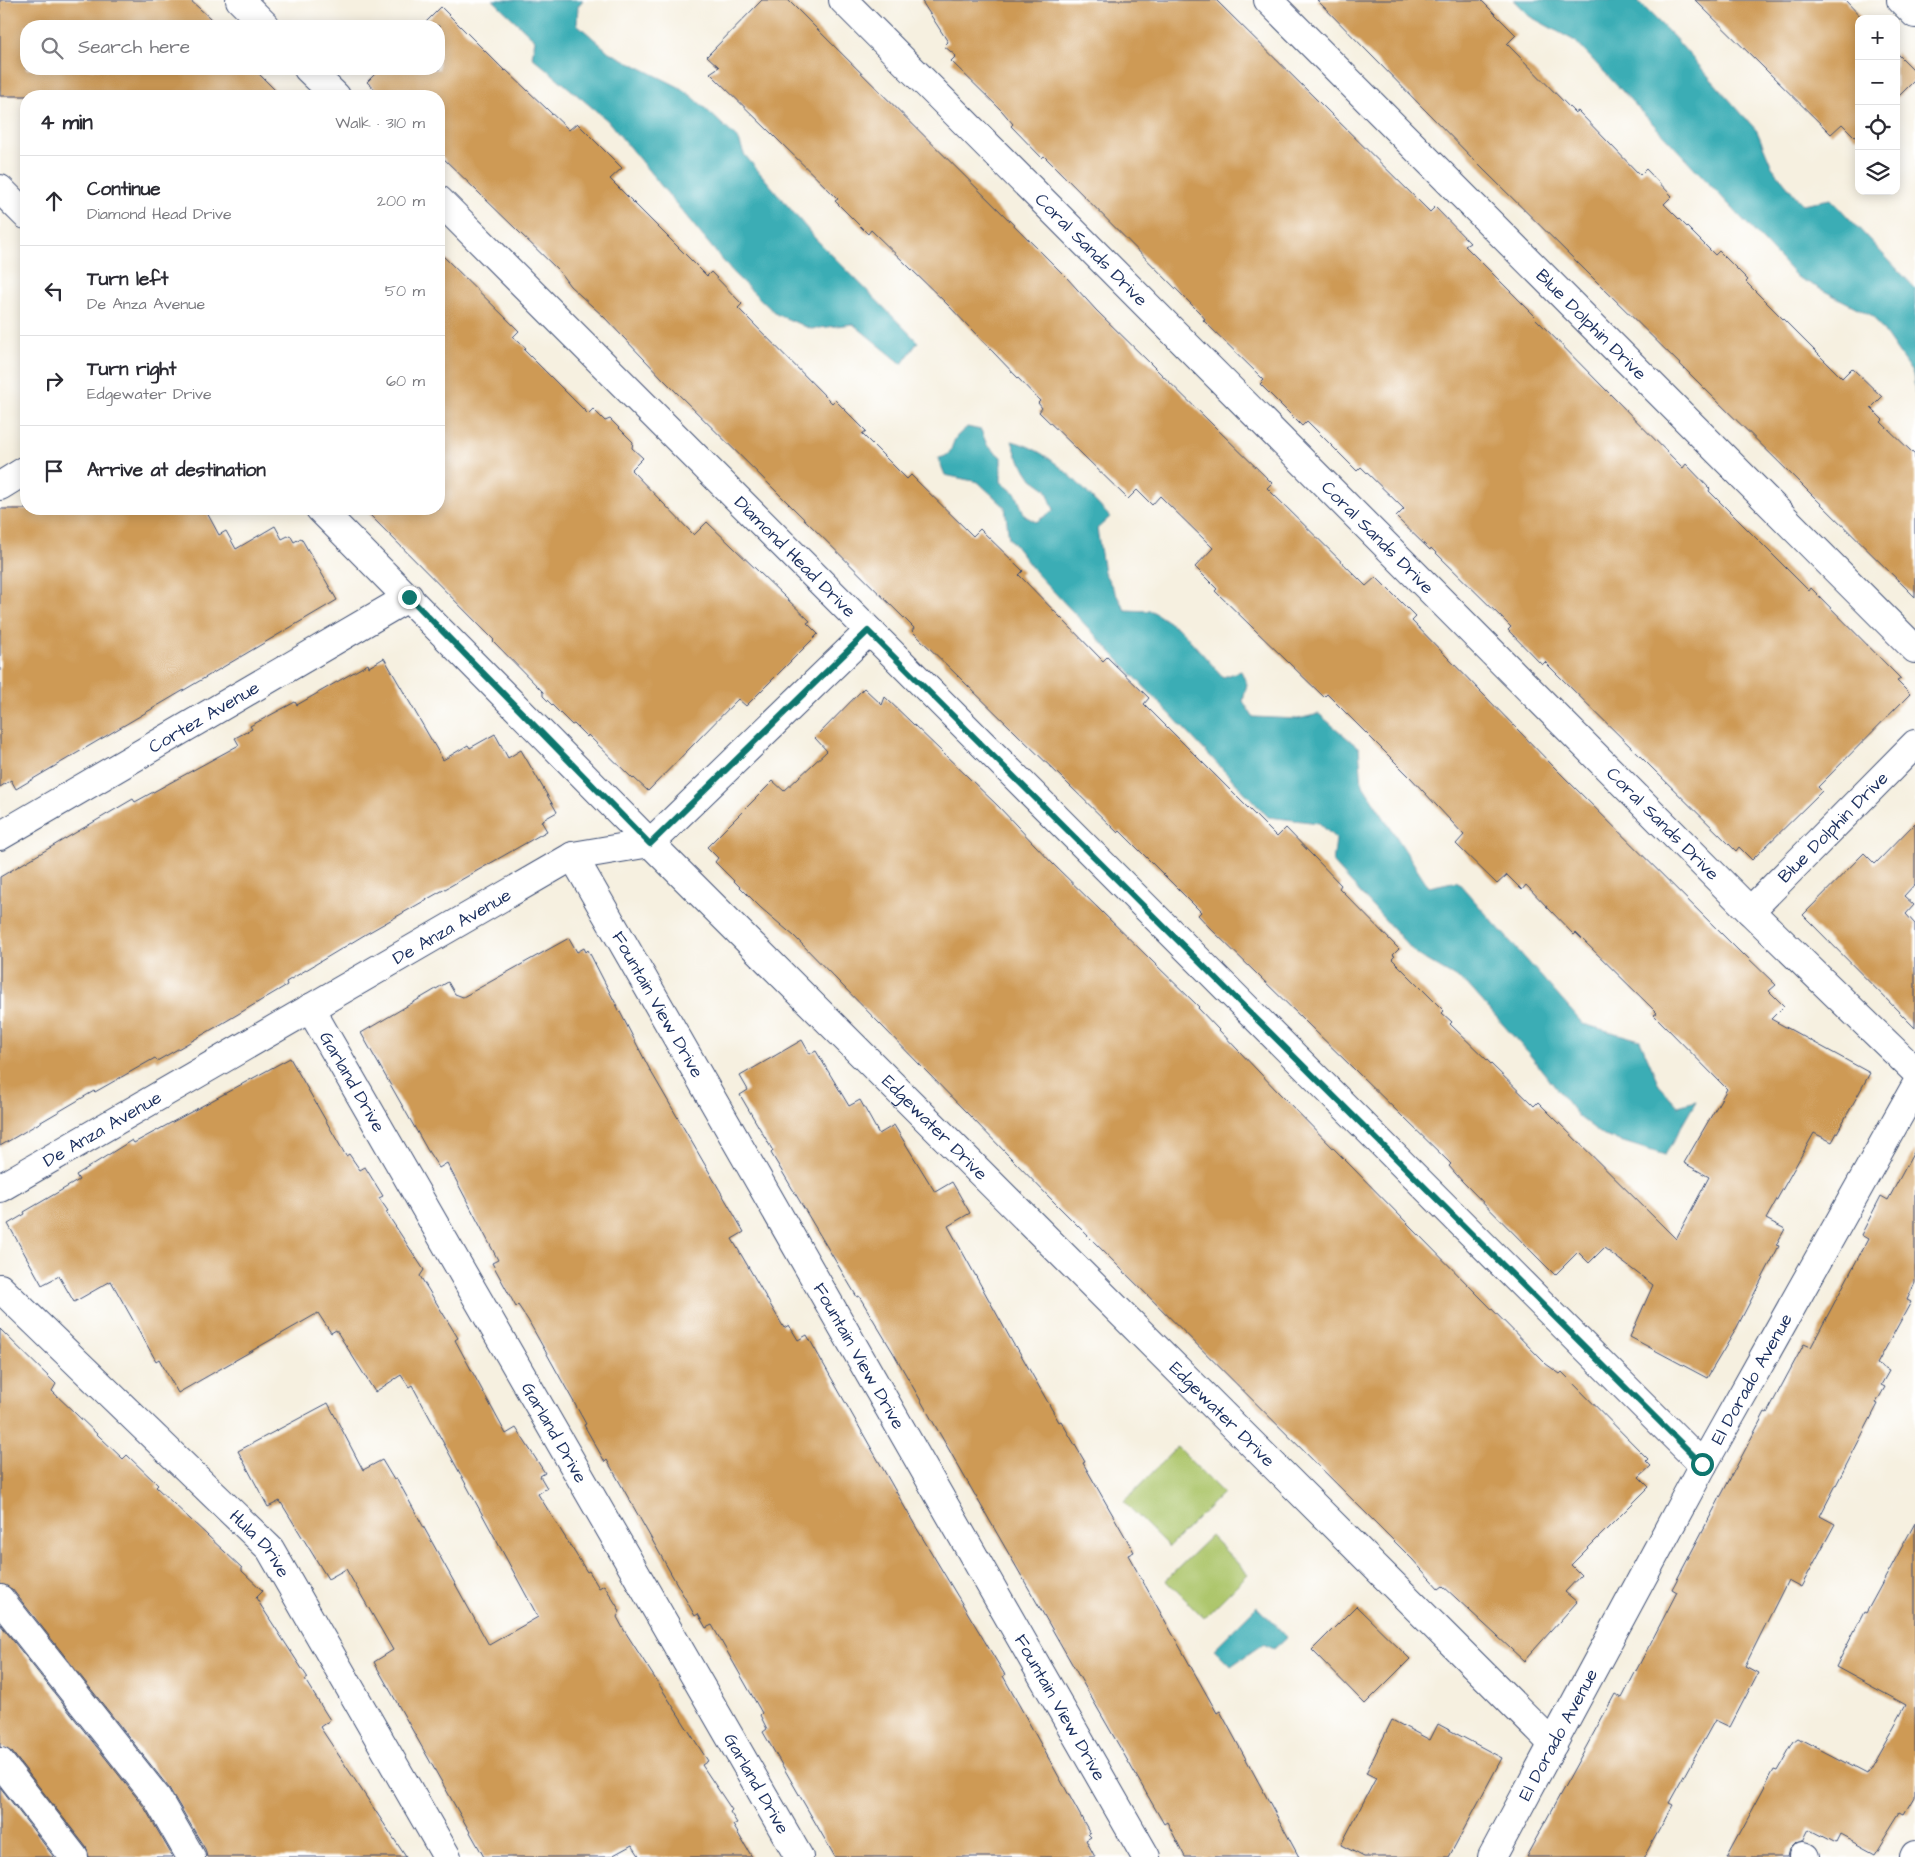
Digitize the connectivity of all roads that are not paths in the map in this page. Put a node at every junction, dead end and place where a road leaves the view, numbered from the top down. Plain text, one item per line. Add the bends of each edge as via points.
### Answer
1 (240, 0) edge
2 (843, 0) edge
3 (1268, 0) edge
4 (1901, 0) edge
5 (1915, 14) edge
6 (260, 20) edge
7 (314, 75) edge
8 (330, 90) edge
9 (0, 189) edge
10 (445, 206) edge
11 (20, 209) edge
12 (20, 474) edge
13 (0, 486) edge
14 (326, 515) edge
15 (409, 597) junction
16 (868, 631) junction
17 (1915, 648) edge
18 (1915, 744) edge
19 (0, 836) edge
20 (650, 844) junction
21 (573, 856) junction
22 (1750, 911) junction
23 (310, 1008) junction
24 (1915, 1071) edge
25 (1915, 1087) edge
26 (0, 1188) edge
27 (0, 1288) edge
28 (1702, 1464) junction
29 (0, 1599) edge
30 (1554, 1744) junction
31 (0, 1762) edge
32 (74, 1857) edge
33 (191, 1857) edge
34 (447, 1857) edge
35 (799, 1857) edge
36 (1146, 1857) edge
37 (1492, 1857) edge

1 - 6 lane
2 - 22 lane, Coral Sands Drive
3 - 17 lane, Blue Dolphin Drive
4 - 5 lane
7 - 8 lane
9 - 11 lane
10 - 16 lane, Diamond Head Drive
12 - 13 lane
14 - 15 lane, Edgewater Drive
15 - 19 lane, Cortez Avenue
15 - 20 lane, Edgewater Drive
16 - 20 lane
16 - 28 lane, Diamond Head Drive
18 - 22 lane, Blue Dolphin Drive
20 - 21 lane, De Anza Avenue
20 - 30 lane, Edgewater Drive
21 - 23 lane, De Anza Avenue
21 - 36 lane, Fountain View Drive
22 - 24 lane, Coral Sands Drive
23 - 26 lane, De Anza Avenue
23 - 35 lane, Garland Drive
25 - 28 lane, El Dorado Avenue
27 - 34 lane, Hula Drive via 270,1549
28 - 30 lane, El Dorado Avenue
29 - 33 lane via 156,1798
30 - 37 lane, El Dorado Avenue
31 - 32 lane

